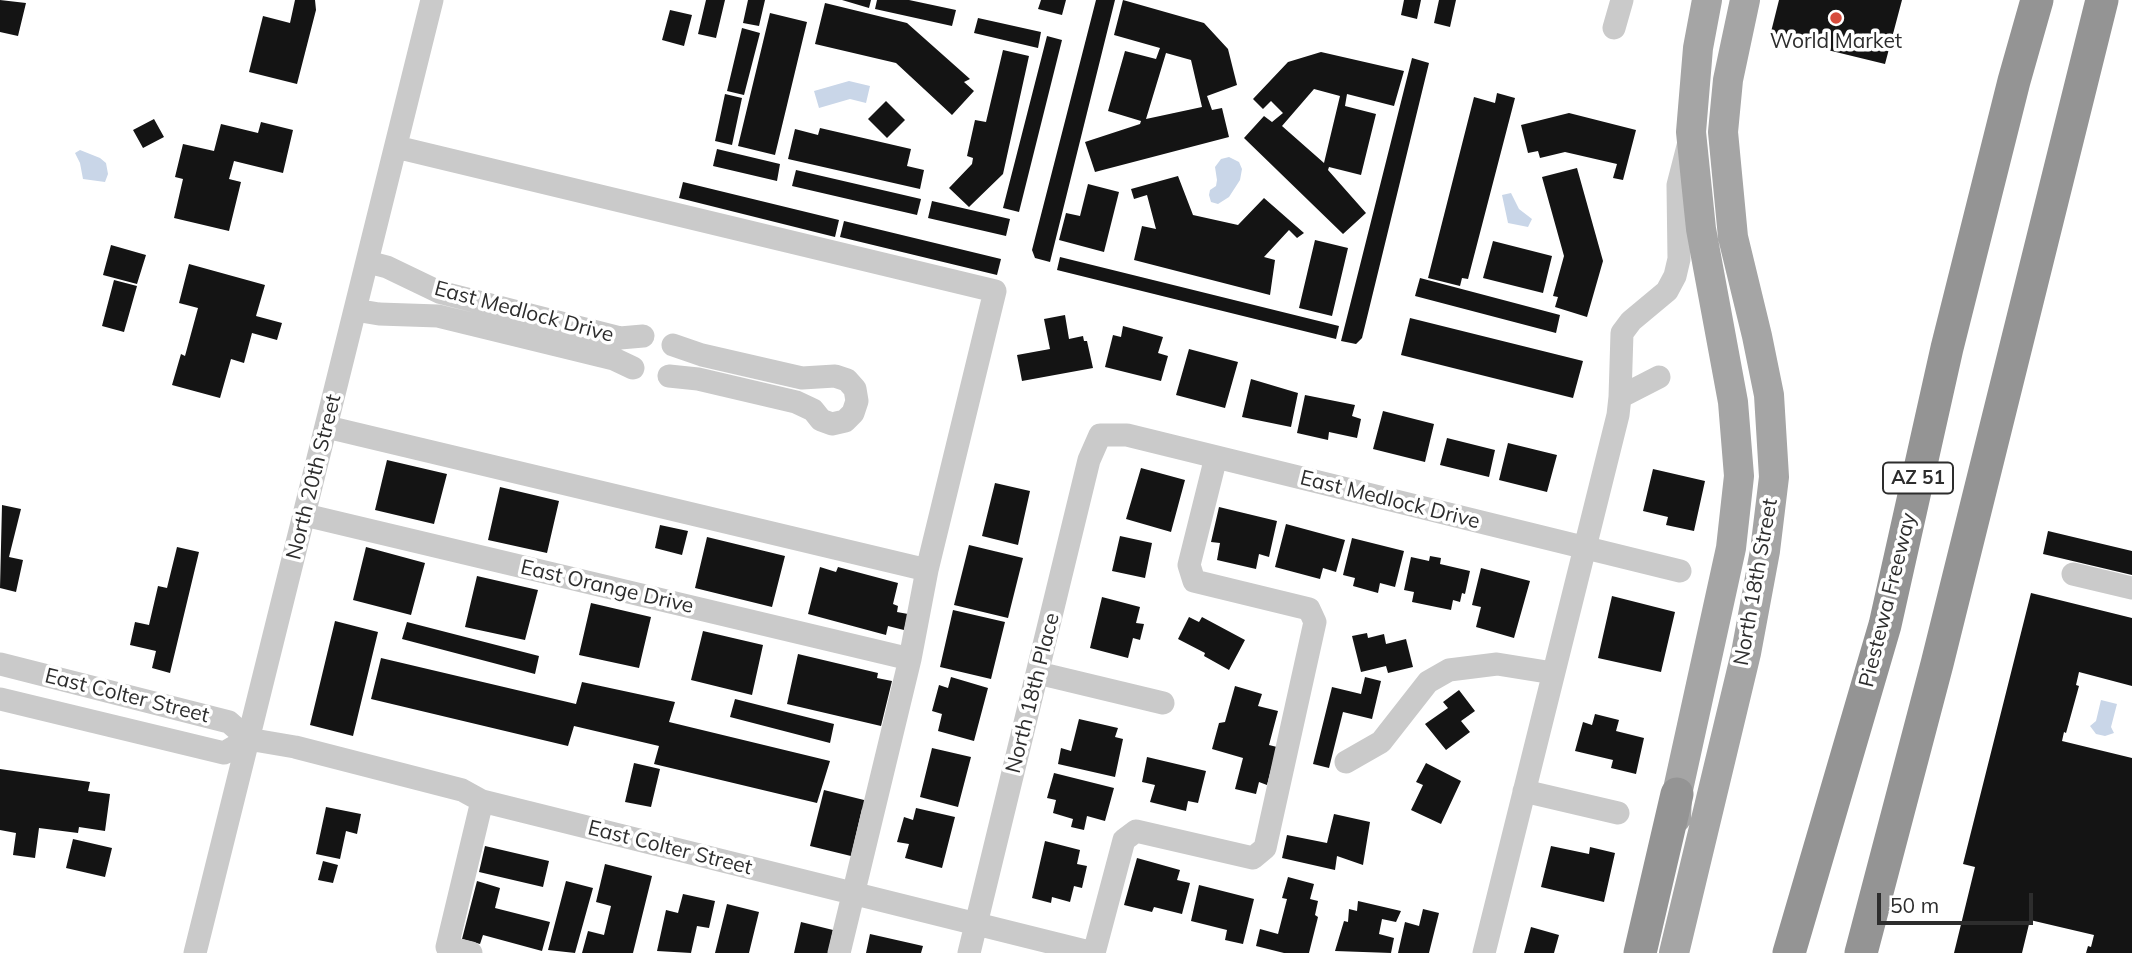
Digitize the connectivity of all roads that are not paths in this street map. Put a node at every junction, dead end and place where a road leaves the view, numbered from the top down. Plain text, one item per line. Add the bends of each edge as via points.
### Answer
1 (432, 0) edge
2 (1622, 0) edge
3 (1707, 0) edge
4 (1745, 0) edge
5 (2037, 0) edge
6 (2102, 0) edge
7 (1614, 28) dead end
8 (1691, 132) junction
9 (396, 147) junction
10 (368, 262) junction
11 (355, 310) junction
12 (643, 336) junction
13 (673, 345) junction
14 (633, 368) junction
15 (669, 376) junction
16 (1659, 377) dead end
17 (1620, 397) junction
18 (327, 427) junction
19 (1100, 435) joint
20 (1216, 457) junction
21 (305, 515) junction
22 (1583, 548) junction
23 (927, 570) junction
24 (1680, 571) dead end
25 (2073, 574) dead end
26 (2132, 588) edge
27 (910, 659) junction
28 (0, 664) edge
29 (1038, 673) junction
30 (1553, 673) junction
31 (0, 699) edge
32 (1163, 703) dead end
33 (248, 739) junction
34 (1346, 762) dead end
35 (1524, 791) junction
36 (1677, 794) junction
37 (482, 802) junction
38 (1618, 813) dead end
39 (853, 894) junction
40 (976, 925) junction
41 (195, 953) edge
42 (471, 953) edge
43 (839, 953) edge
44 (969, 953) edge
45 (1093, 953) edge
46 (1483, 953) edge
47 (1640, 953) edge
48 (1652, 953) edge
49 (1674, 953) edge
50 (1789, 953) edge
51 (1861, 953) edge

1 - 9 street, North 20th Street
2 - 7 street
3 - 8 main road, North 18th Street
4 - 49 main road, North 18th Street via 1728,80 1723,132 1733,237 1769,395 1774,477 1746,653
5 - 50 highway, Piestewa Freeway / AZ 51 via 1947,348 1885,625
6 - 51 highway, AZ 51
8 - 17 street, North 18th Street via 1678,185 1675,276 1667,291 1622,333
8 - 36 main road, North 18th Street via 1701,229 1733,402 1739,476 1731,548
9 - 10 street, North 20th Street
9 - 23 street via 995,291
10 - 11 street, North 20th Street
10 - 12 street, East Medlock Drive via 439,292 620,338
11 - 14 street, East Medlock Drive via 438,316 614,359
11 - 18 street, North 20th Street
12 - 13 street, East Medlock Drive via 659,335
12 - 14 street, East Medlock Drive via 630,354
13 - 15 street via 677,357
13 - 15 street, East Medlock Drive via 802,379 835,376 847,380 858,401 845,421 832,424 796,402
14 - 15 street, East Medlock Drive via 649,380
16 - 17 street
17 - 22 street, North 18th Street
18 - 21 street, North 20th Street
18 - 23 street
19 - 20 street, East Medlock Drive via 1127,435
19 - 29 street, North 18th Place via 1089,460
20 - 22 street, East Medlock Drive
20 - 45 street via 1189,565 1194,580 1309,608 1315,622 1265,848 1253,858 1136,831 1124,840
21 - 27 street, East Orange Drive
21 - 33 street, North 20th Street
22 - 24 street, East Medlock Drive
22 - 30 street, North 18th Street
23 - 27 street
25 - 26 street
27 - 39 street
28 - 33 street, East Colter Street via 229,722
29 - 32 street
29 - 40 street, North 18th Place
30 - 34 street via 1497,664 1449,670 1428,682 1381,742
30 - 35 street, North 18th Street
31 - 33 street, East Colter Street via 224,753
33 - 37 street, East Colter Street via 462,790
33 - 41 street, North 20th Street
35 - 38 street
35 - 46 street, North 18th Street
36 - 47 highway
36 - 48 main road, North 18th Street via 1674,854
37 - 39 street, East Colter Street
37 - 42 street via 447,947
39 - 40 street, East Colter Street
39 - 43 street
40 - 44 street, North 18th Place
40 - 45 street, East Colter Street

